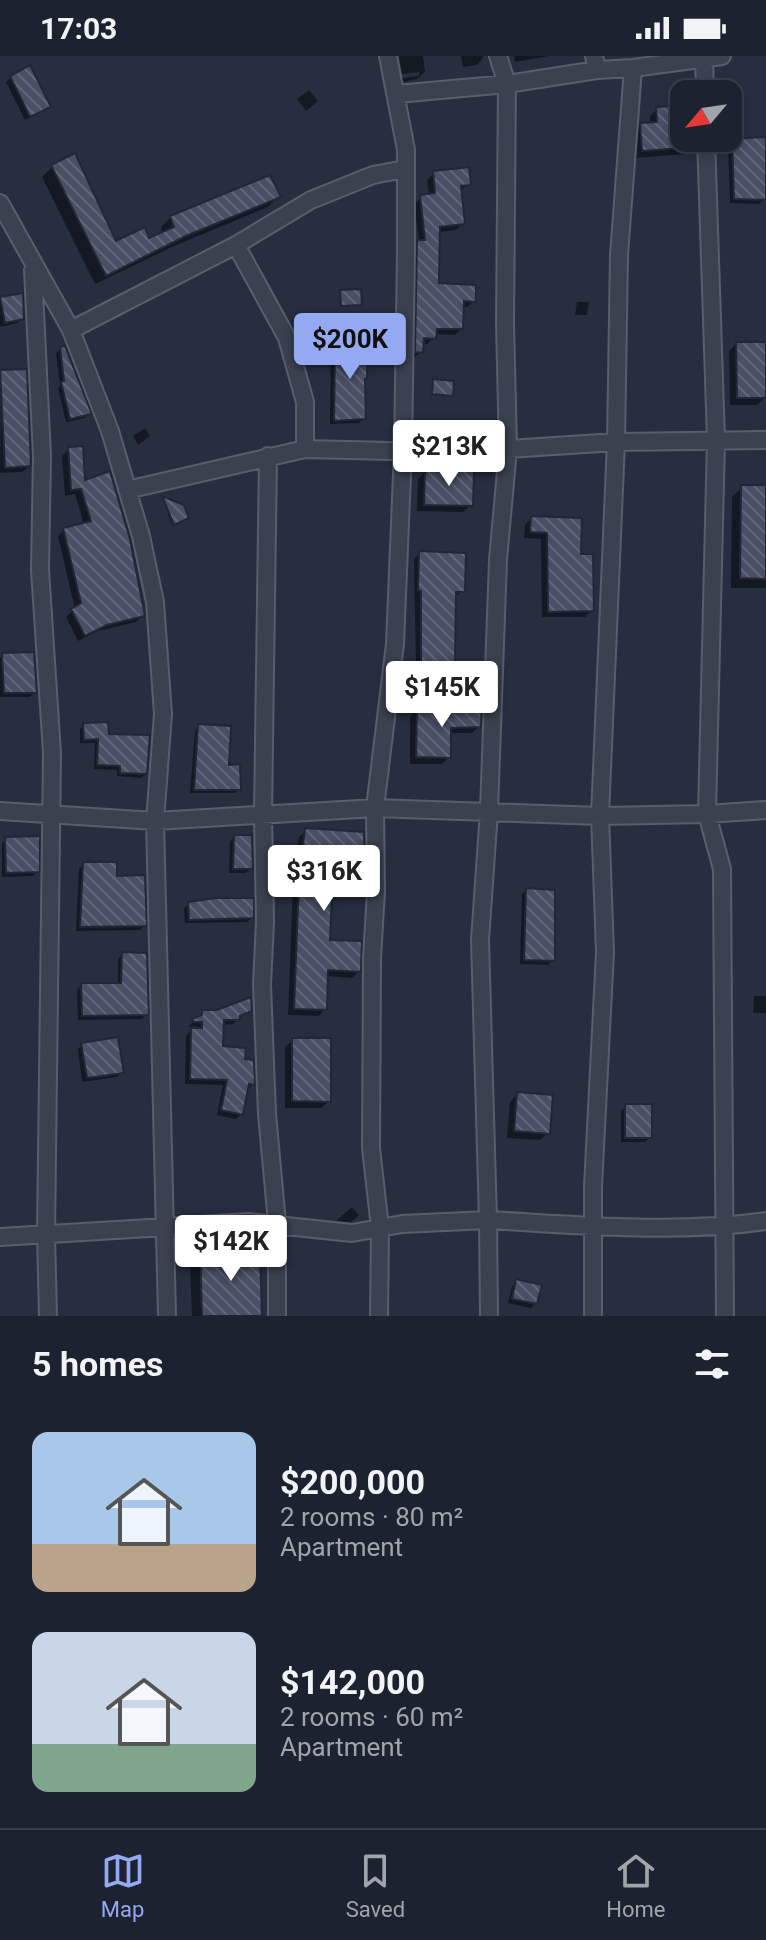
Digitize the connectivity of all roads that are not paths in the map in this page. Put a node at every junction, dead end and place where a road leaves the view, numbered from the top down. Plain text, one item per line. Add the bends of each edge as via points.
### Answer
1 (388, 56) edge
2 (498, 56) edge
3 (722, 56) edge
4 (695, 58) edge
5 (596, 63) edge
6 (633, 68) junction
7 (701, 80) edge
8 (507, 84) junction
9 (397, 94) junction
10 (706, 152) edge
11 (405, 169) junction
12 (0, 203) edge
13 (236, 245) junction
14 (33, 262) junction
15 (71, 330) junction
16 (716, 440) junction
17 (766, 440) edge
18 (616, 442) junction
19 (305, 449) junction
20 (508, 449) junction
21 (403, 450) junction
22 (268, 456) junction
23 (127, 490) junction
24 (375, 808) junction
25 (766, 810) edge
26 (0, 811) edge
27 (489, 811) junction
28 (49, 814) junction
29 (707, 814) junction
30 (263, 815) junction
31 (600, 816) junction
32 (155, 821) junction
33 (488, 1220) junction
34 (766, 1221) edge
35 (277, 1223) junction
36 (591, 1226) junction
37 (166, 1227) junction
38 (724, 1227) junction
39 (380, 1228) junction
40 (46, 1235) junction
41 (0, 1237) edge
42 (48, 1316) edge
43 (167, 1316) edge
44 (277, 1316) edge
45 (379, 1316) edge
46 (489, 1316) edge
47 (593, 1316) edge
48 (725, 1316) edge

1 - 9 street
2 - 8 street
3 - 4 street
4 - 6 street
4 - 7 street
5 - 6 street
5 - 8 street
6 - 18 street via 619,255
8 - 9 street
8 - 20 street
9 - 11 street
10 - 16 street
11 - 13 street via 373,175 311,200
11 - 21 street
12 - 14 street
13 - 15 street
13 - 19 street via 287,338 305,402
14 - 15 street
14 - 28 street via 42,456 40,570 52,753
15 - 23 street
16 - 17 street
16 - 18 street
16 - 29 street
18 - 20 street
18 - 31 street
19 - 21 street
19 - 22 street
20 - 21 street
20 - 27 street via 498,560
21 - 24 street via 395,644
22 - 23 street
22 - 30 street
23 - 32 street via 155,602 160,649 163,714
24 - 27 street
24 - 30 street
24 - 39 street via 371,1148
25 - 29 street
26 - 28 street
27 - 31 street
27 - 33 street via 480,940
28 - 32 street
28 - 40 street
29 - 31 street
29 - 38 street via 722,869
30 - 32 street
30 - 35 street via 262,984
31 - 36 street via 605,952
32 - 37 street
33 - 36 street
33 - 39 street
33 - 46 street
34 - 38 street
35 - 37 street
35 - 39 street via 352,1233
35 - 44 street
36 - 38 street
36 - 47 street
37 - 40 street
37 - 43 street
38 - 48 street
39 - 45 street
40 - 41 street
40 - 42 street

